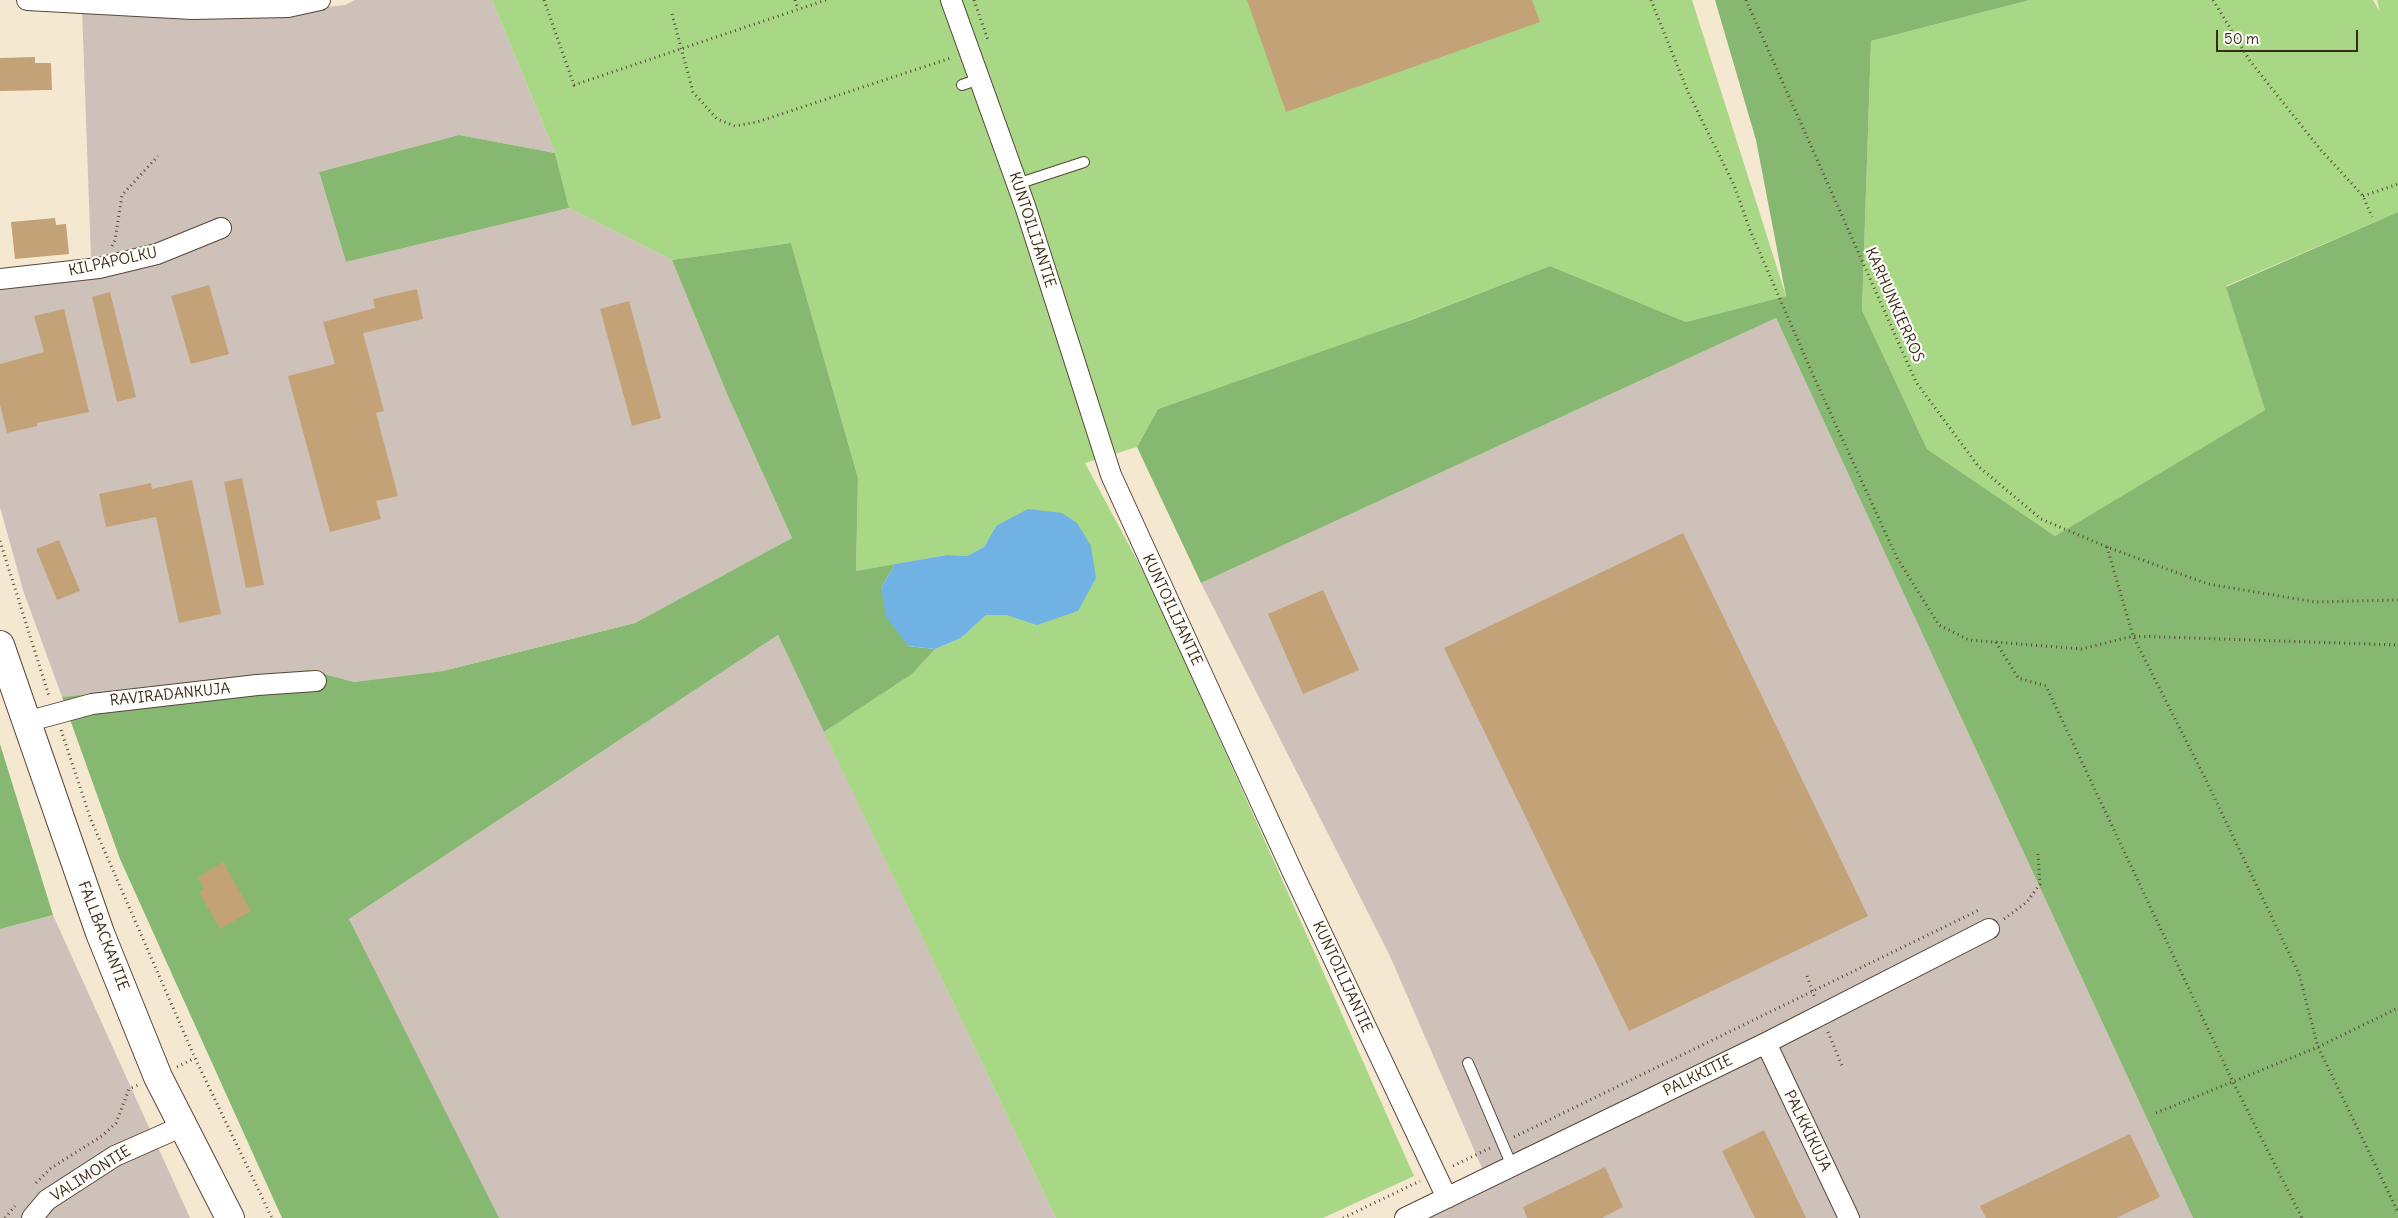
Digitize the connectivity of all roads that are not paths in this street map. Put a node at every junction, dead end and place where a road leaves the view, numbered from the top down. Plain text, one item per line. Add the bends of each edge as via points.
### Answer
1 (27, 0) edge
2 (320, 0) edge
3 (950, 0) edge
4 (1084, 162) dead end
5 (1017, 184) junction
6 (221, 228) dead end
7 (0, 279) edge
8 (0, 645) edge
9 (316, 681) dead end
10 (26, 722) junction
11 (1989, 929) road end
12 (1766, 1043) junction
13 (1468, 1063) dead end
14 (183, 1126) junction
15 (1512, 1166) junction
16 (1447, 1198) junction
17 (1414, 1216) edge
18 (32, 1218) edge
19 (230, 1218) edge
20 (1849, 1218) edge

1 - 2 street via 192,9 288,7
3 - 5 street, KUNTOILIJANTIE via 970,82
4 - 5 lane
5 - 16 street, KUNTOILIJANTIE via 1111,475 1293,873
6 - 7 street, KILPAPOLKU via 157,254 99,268
8 - 10 street, FALLBACKANTIE
9 - 10 street, RAVIRADANKUJA via 92,704
10 - 14 street, FALLBACKANTIE via 100,933 158,1077
11 - 12 street, PALKKITIE
12 - 15 street, PALKKITIE
12 - 20 street, PALKKIKUJA
13 - 15 lane
14 - 18 street, VALIMONTIE via 115,1156 47,1200
14 - 19 street, FALLBACKANTIE
15 - 16 street, PALKKITIE
16 - 17 street, PALKKITIE

